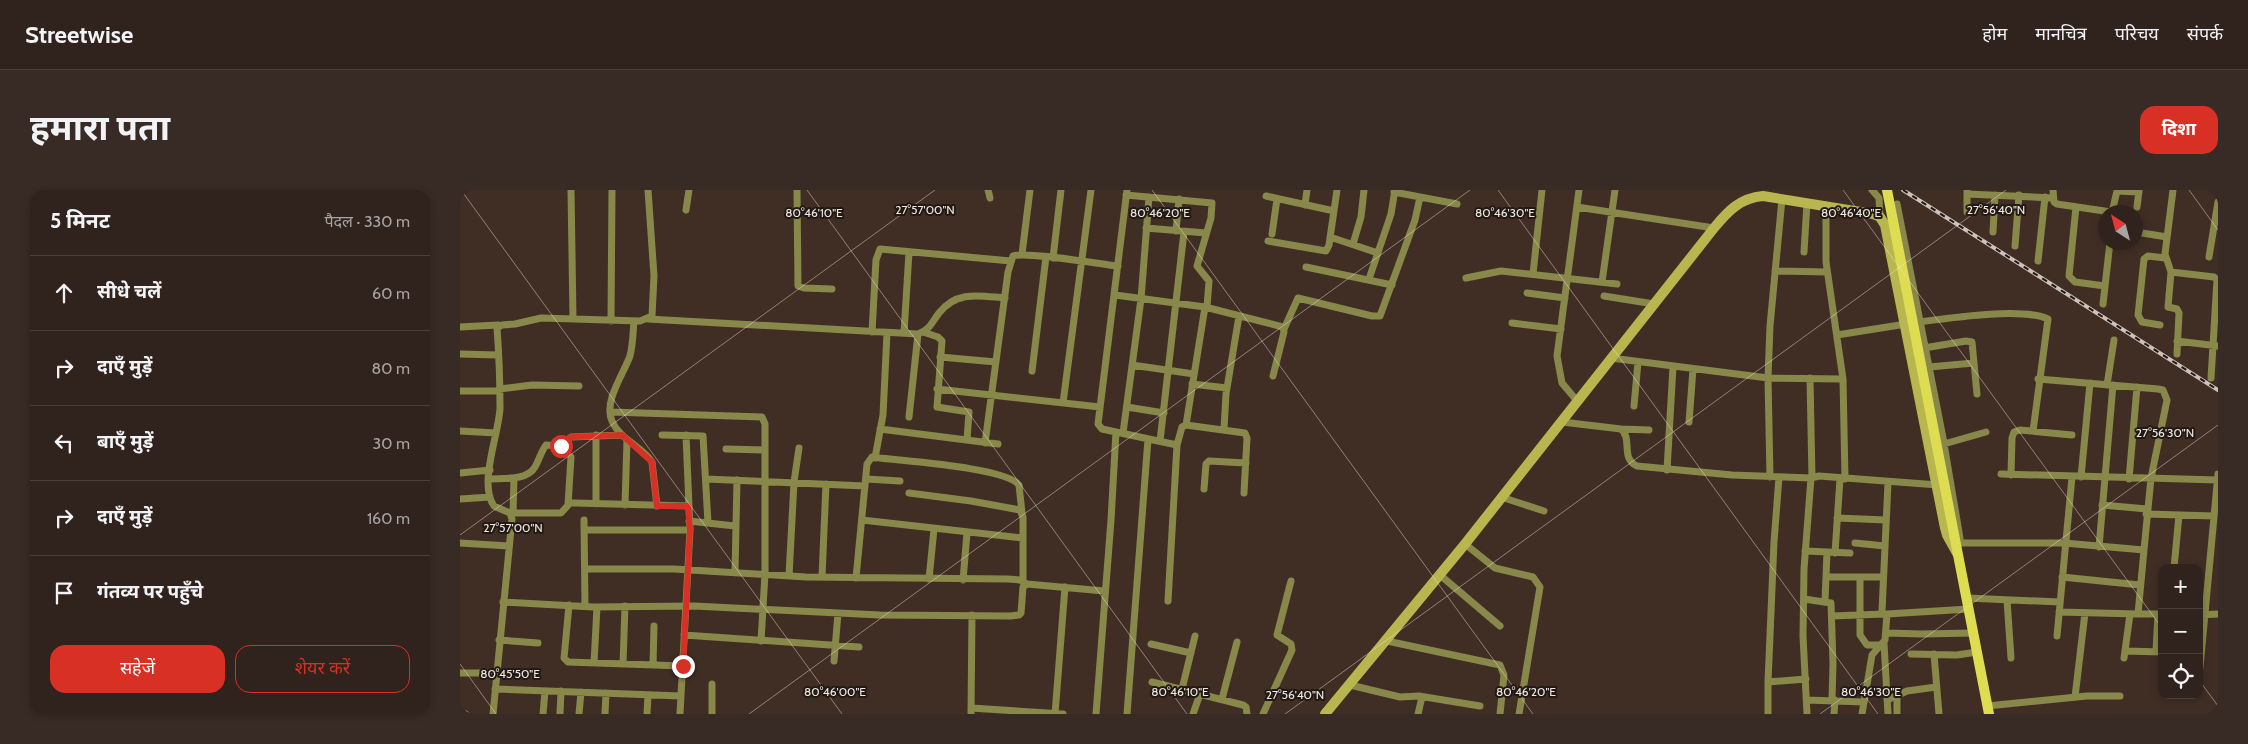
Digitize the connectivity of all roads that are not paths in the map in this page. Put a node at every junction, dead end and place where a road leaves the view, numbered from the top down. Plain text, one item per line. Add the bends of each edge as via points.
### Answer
1 (571, 190) edge
2 (612, 190) edge
3 (648, 190) edge
4 (689, 190) edge
5 (797, 190) edge
6 (1030, 190) edge
7 (1061, 190) edge
8 (1092, 190) edge
9 (1307, 190) edge
10 (1337, 190) edge
11 (1364, 190) edge
12 (1542, 190) edge
13 (1579, 190) edge
14 (1615, 190) edge
15 (1872, 190) edge
16 (1887, 190) edge
17 (2173, 190) edge
18 (1394, 191) edge
19 (2139, 191) edge
20 (1127, 192) edge
21 (1967, 192) edge
22 (2008, 192) edge
23 (2053, 194) edge
24 (1995, 195) junction
25 (2019, 195) junction
26 (1266, 196) dead end
27 (1149, 197) junction
28 (1420, 197) junction
29 (2045, 197) junction
30 (1179, 199) junction
31 (1277, 199) junction
32 (1782, 199) junction
33 (2218, 202) edge
34 (1806, 203) junction
35 (1457, 204) dead end
36 (1897, 204) dead end
37 (1305, 205) junction
38 (2114, 205) edge
39 (2138, 205) edge
40 (1826, 206) junction
41 (1577, 207) junction
42 (2076, 207) junction
43 (686, 210) dead end
44 (2098, 210) edge
45 (1334, 211) junction
46 (1612, 212) junction
47 (1966, 212) dead end
48 (1880, 217) junction
49 (1146, 228) junction
50 (1714, 228) junction
51 (1180, 231) junction
52 (1993, 232) dead end
53 (2143, 233) edge
54 (1206, 234) junction
55 (1330, 237) junction
56 (2167, 237) junction
57 (1353, 244) junction
58 (2015, 246) dead end
59 (2109, 250) edge
60 (909, 252) junction
61 (1804, 252) dead end
62 (1378, 253) junction
63 (1022, 254) junction
64 (2209, 257) dead end
65 (1050, 258) junction
66 (2165, 258) junction
67 (1010, 261) junction
68 (2038, 261) dead end
69 (1082, 262) junction
70 (1118, 266) junction
71 (1306, 268) dead end
72 (1775, 271) junction
73 (1827, 272) junction
74 (2171, 272) junction
75 (1533, 274) junction
76 (1568, 277) junction
77 (1466, 278) dead end
78 (1369, 279) junction
79 (1602, 282) junction
80 (1617, 284) dead end
81 (1392, 286) junction
82 (2105, 286) junction
83 (832, 289) dead end
84 (1527, 293) dead end
85 (1115, 295) junction
86 (1604, 296) dead end
87 (1005, 298) junction
88 (1565, 298) junction
89 (1141, 299) junction
90 (1176, 304) junction
91 (1654, 304) junction
92 (2103, 304) dead end
93 (1206, 307) junction
94 (1239, 316) junction
95 (573, 319) junction
96 (648, 319) junction
97 (611, 321) junction
98 (634, 321) junction
99 (1919, 322) junction
100 (1512, 323) dead end
101 (1906, 324) junction
102 (2160, 325) dead end
103 (498, 326) junction
104 (460, 327) edge
105 (1561, 329) junction
106 (1284, 330) junction
107 (872, 332) junction
108 (887, 333) junction
109 (904, 333) junction
110 (921, 333) junction
111 (1837, 335) junction
112 (2114, 340) dead end
113 (2177, 341) junction
114 (2215, 346) edge
115 (1924, 348) junction
116 (460, 354) edge
117 (2177, 354) dead end
118 (498, 355) junction
119 (940, 357) junction
120 (1611, 358) junction
121 (996, 362) junction
122 (1638, 362) junction
123 (1974, 363) junction
124 (1132, 365) junction
125 (1673, 367) junction
126 (1928, 367) junction
127 (1693, 369) junction
128 (1032, 371) dead end
129 (1169, 371) junction
130 (1194, 374) junction
131 (1274, 376) dead end
132 (1768, 378) junction
133 (1810, 378) junction
134 (2211, 378) dead end
135 (1843, 379) junction
136 (2038, 379) junction
137 (2090, 383) junction
138 (1192, 384) junction
139 (2110, 385) junction
140 (579, 386) dead end
141 (2137, 387) junction
142 (1227, 388) junction
143 (937, 389) junction
144 (499, 390) junction
145 (460, 391) edge
146 (1977, 394) dead end
147 (992, 395) junction
148 (1063, 402) junction
149 (1578, 402) junction
150 (1127, 406) junction
151 (1634, 406) dead end
152 (1100, 407) junction
153 (611, 412) junction
154 (1164, 414) junction
155 (909, 417) dead end
156 (1562, 422) junction
157 (1689, 422) dead end
158 (1186, 424) junction
159 (880, 429) junction
160 (1224, 429) junction
161 (1621, 429) junction
162 (1649, 430) dead end
163 (460, 431) edge
164 (2032, 431) junction
165 (1986, 432) dead end
166 (496, 433) junction
167 (1119, 433) junction
168 (596, 435) junction
169 (662, 435) dead end
170 (686, 435) junction
171 (2072, 435) dead end
172 (624, 438) junction
173 (1148, 439) junction
174 (967, 440) junction
175 (1160, 441) junction
176 (985, 443) junction
177 (998, 444) dead end
178 (1944, 444) junction
179 (1178, 445) junction
180 (799, 448) dead end
181 (726, 449) dead end
182 (765, 450) junction
183 (571, 457) dead end
184 (876, 458) junction
185 (1246, 463) junction
186 (490, 470) junction
187 (1667, 470) junction
188 (460, 472) edge
189 (2001, 474) dead end
190 (2218, 474) edge
191 (2011, 475) junction
192 (1770, 477) junction
193 (1779, 477) junction
194 (2072, 477) junction
195 (2081, 477) junction
196 (514, 478) junction
197 (1812, 478) junction
198 (2104, 478) junction
199 (2151, 478) junction
200 (489, 479) junction
201 (706, 479) junction
202 (1843, 479) junction
203 (2129, 479) junction
204 (737, 480) junction
205 (2218, 480) edge
206 (900, 481) dead end
207 (765, 482) junction
208 (794, 482) junction
209 (865, 483) junction
210 (1888, 483) junction
211 (826, 484) junction
212 (1938, 485) junction
213 (1204, 489) dead end
214 (909, 493) dead end
215 (1244, 493) dead end
216 (490, 497) junction
217 (1501, 497) junction
218 (460, 499) edge
219 (596, 504) junction
220 (568, 505) junction
221 (625, 505) junction
222 (2102, 505) junction
223 (657, 506) junction
224 (688, 506) junction
225 (1544, 511) dead end
226 (2147, 512) junction
227 (512, 513) junction
228 (1022, 513) junction
229 (2179, 515) junction
230 (2214, 516) junction
231 (1838, 518) junction
232 (584, 520) dead end
233 (862, 520) junction
234 (1886, 520) junction
235 (689, 521) junction
236 (708, 523) junction
237 (735, 526) junction
238 (934, 529) junction
239 (584, 530) junction
240 (690, 530) junction
241 (967, 533) junction
242 (1023, 538) junction
243 (460, 543) edge
244 (1855, 543) dead end
245 (1465, 544) junction
246 (1957, 544) junction
247 (2064, 544) junction
248 (509, 546) junction
249 (1885, 546) junction
250 (2099, 547) junction
251 (2144, 550) junction
252 (1805, 551) junction
253 (1827, 552) junction
254 (1850, 552) dead end
255 (1835, 553) junction
256 (2174, 564) edge
257 (585, 569) junction
258 (687, 570) junction
259 (735, 572) junction
260 (764, 574) junction
261 (1440, 575) junction
262 (789, 576) junction
263 (822, 577) junction
264 (1826, 577) junction
265 (1860, 577) junction
266 (1883, 577) junction
267 (2062, 577) junction
268 (856, 578) junction
269 (929, 579) junction
270 (962, 580) junction
271 (1291, 581) dead end
272 (1025, 582) junction
273 (2140, 585) junction
274 (1065, 587) junction
275 (1104, 591) junction
276 (1967, 598) junction
277 (1804, 599) junction
278 (2007, 600) junction
279 (1168, 601) dead end
280 (1825, 601) junction
281 (503, 602) junction
282 (2060, 602) junction
283 (569, 606) junction
284 (585, 606) junction
285 (597, 606) junction
286 (625, 606) junction
287 (686, 606) junction
288 (762, 609) junction
289 (1969, 609) junction
290 (2203, 609) edge
291 (2059, 612) junction
292 (838, 613) junction
293 (2085, 613) junction
294 (1885, 614) junction
295 (2134, 614) junction
296 (2158, 614) edge
297 (2218, 614) edge
298 (972, 615) junction
299 (2203, 615) edge
300 (1832, 616) junction
301 (1860, 616) junction
302 (654, 626) dead end
303 (1500, 626) dead end
304 (1973, 632) junction
305 (1886, 633) junction
306 (684, 635) junction
307 (1195, 636) dead end
308 (2057, 636) dead end
309 (499, 640) junction
310 (761, 641) junction
311 (1386, 641) junction
312 (1237, 642) dead end
313 (538, 643) dead end
314 (1151, 644) dead end
315 (1882, 644) junction
316 (835, 646) junction
317 (859, 647) dead end
318 (1977, 652) junction
319 (2158, 652) edge
320 (1191, 653) junction
321 (1911, 654) dead end
322 (1934, 654) junction
323 (2010, 658) dead end
324 (834, 660) dead end
325 (594, 663) junction
326 (623, 664) junction
327 (653, 665) junction
328 (683, 666) junction
329 (460, 673) edge
330 (496, 673) junction
331 (1806, 679) junction
332 (1152, 682) dead end
333 (1768, 682) junction
334 (712, 684) dead end
335 (1350, 685) junction
336 (1936, 687) junction
337 (495, 688) junction
338 (1182, 689) junction
339 (545, 691) junction
340 (561, 691) junction
341 (580, 692) junction
342 (606, 693) junction
343 (1200, 694) junction
344 (648, 695) junction
345 (681, 696) junction
346 (2120, 696) dead end
347 (1422, 697) junction
348 (1897, 697) junction
349 (2075, 697) junction
350 (1222, 700) junction
351 (1807, 700) junction
352 (1833, 700) junction
353 (1887, 700) junction
354 (1864, 702) junction
355 (1480, 706) dead end
356 (1988, 710) edge
357 (971, 711) edge
358 (460, 712) edge
359 (466, 714) edge
360 (493, 714) edge
361 (543, 714) edge
362 (560, 714) edge
363 (579, 714) edge
364 (605, 714) edge
365 (647, 714) edge
366 (680, 714) edge
367 (712, 714) edge
368 (1055, 714) edge
369 (1063, 714) edge
370 (1096, 714) edge
371 (1128, 714) edge
372 (1193, 714) edge
373 (1247, 714) edge
374 (1263, 714) edge
375 (1325, 714) edge
376 (1418, 714) edge
377 (1500, 714) edge
378 (1519, 714) edge
379 (1768, 714) edge
380 (1807, 714) edge
381 (1834, 714) edge
382 (1862, 714) edge
383 (1888, 714) edge
384 (1897, 714) edge
385 (1939, 714) edge

1 - 95 street
2 - 97 street
3 - 96 street via 654,276 653,313
4 - 43 street
5 - 83 street via 798,286
6 - 63 street
7 - 65 street
8 - 69 street
9 - 37 street
10 - 45 street
11 - 57 street
12 - 75 street
13 - 41 street
14 - 46 street
15 - 48 street via 1879,198
16 - 246 main road
17 - 56 street
18 - 28 street
18 - 62 street
19 - 38 street via 2117,191
19 - 39 street
20 - 27 street
20 - 70 street
21 - 24 street
21 - 47 street
22 - 24 street
22 - 25 street
23 - 29 street
23 - 42 street via 2057,204
24 - 52 street
25 - 29 street
25 - 58 street
26 - 31 street
27 - 30 street
27 - 49 street
28 - 35 street
28 - 81 street
29 - 68 street
30 - 51 street
30 - 54 street via 1212,203
31 - 37 street
31 - 55 street via 1270,238 1322,251 1327,248
32 - 34 main road
32 - 50 main road via 1751,197 1733,207
32 - 72 street
33 - 64 street
34 - 40 main road
34 - 61 street
36 - 99 street
37 - 45 street
40 - 48 main road
40 - 73 street
41 - 46 street
41 - 76 street
42 - 44 street
42 - 82 street via 2069,276 2075,282
45 - 55 street
46 - 50 street
46 - 79 street
48 - 101 main road via 1888,235
49 - 51 street
49 - 89 street
50 - 91 main road
51 - 54 street
51 - 90 street
53 - 56 street
54 - 93 street via 1197,268 1209,281
55 - 57 street
56 - 66 street
57 - 62 street
59 - 82 street
60 - 67 street
60 - 107 street via 878,251
60 - 109 street
62 - 78 street
63 - 65 street
63 - 67 street via 1013,256
65 - 69 street
65 - 128 street
66 - 74 street
66 - 102 street via 2148,256 2144,259 2138,315 2142,322
67 - 87 street
69 - 70 street
69 - 148 street
70 - 85 street
71 - 78 street
72 - 73 street
72 - 132 street
73 - 111 street
74 - 113 street via 2168,305 2179,311
74 - 114 street via 2217,280
75 - 76 street
75 - 77 street via 1501,271
76 - 79 street
76 - 88 street
78 - 81 street
79 - 80 street
81 - 106 street via 1383,313 1377,317 1298,298
82 - 92 street
84 - 88 street
85 - 89 street
85 - 152 street
86 - 91 street
87 - 110 street via 963,296 942,310 929,328
87 - 121 street
88 - 105 street
89 - 90 street
89 - 124 street
90 - 93 street
90 - 129 street
91 - 120 main road
93 - 94 street
93 - 130 street
94 - 106 street via 1280,326
94 - 142 street
95 - 97 street
95 - 103 street via 541,318
96 - 98 street
96 - 107 street
97 - 98 street
98 - 153 street via 627,365 614,390
99 - 115 street
99 - 136 street via 2007,315 2048,319
100 - 105 street
101 - 111 street
101 - 212 main road
103 - 104 street
103 - 118 street
105 - 149 street via 1557,356 1559,375 1566,390
106 - 131 street
107 - 108 street
108 - 109 street
108 - 159 street
109 - 110 street
110 - 119 street via 941,338
110 - 155 street
111 - 135 street
112 - 139 street
113 - 114 street
113 - 117 street
114 - 134 street
115 - 123 street via 1969,341
115 - 126 street
116 - 118 street
118 - 144 street
119 - 121 street
119 - 143 street
120 - 122 street
120 - 149 main road
121 - 147 street
122 - 125 street
122 - 151 street
123 - 126 street
123 - 146 street
124 - 129 street
124 - 150 street
125 - 127 street
125 - 187 street
126 - 178 street
127 - 132 street
127 - 157 street
129 - 130 street
129 - 154 street
130 - 138 street
132 - 133 street
132 - 192 street
133 - 135 street
133 - 197 street
135 - 202 street
136 - 137 street
136 - 164 street
137 - 139 street
137 - 195 street
138 - 142 street
138 - 158 street
139 - 141 street
139 - 198 street
140 - 144 street via 532,385
141 - 199 street via 2163,390 2166,397
141 - 203 street
142 - 160 street
143 - 147 street
143 - 174 street via 937,407 969,412
144 - 145 street
144 - 166 street
147 - 148 street
147 - 176 street
148 - 152 street
149 - 156 main road
150 - 154 street
150 - 167 street
152 - 167 street via 1099,427
153 - 172 street via 611,420
153 - 182 street via 760,416 765,424
154 - 175 street
156 - 161 street
156 - 217 main road
158 - 160 street
158 - 179 street via 1182,427
159 - 174 street
159 - 184 street
160 - 185 street via 1246,435
161 - 162 street
161 - 187 street via 1626,434 1627,456 1632,463
163 - 166 street
164 - 171 street
164 - 191 street via 2017,430 2013,434
165 - 178 street
166 - 186 street
167 - 173 street
167 - 275 street
168 - 172 street
168 - 196 street via 571,437 561,446 546,445 534,469
168 - 219 street
169 - 170 street
170 - 201 street via 703,436
170 - 224 street
172 - 221 street
172 - 223 street via 652,462
173 - 175 street
173 - 371 street
174 - 176 street
175 - 179 street
176 - 177 street
178 - 246 street
179 - 279 street
180 - 208 street
181 - 182 street
182 - 207 street
183 - 220 street
184 - 209 street via 868,461
184 - 228 street via 1007,476 1019,485
185 - 213 street via 1209,461
185 - 215 street
186 - 188 street
186 - 200 street
187 - 192 street
189 - 191 street
190 - 205 street
191 - 194 street
192 - 193 street
193 - 197 street
193 - 333 street
194 - 195 street
194 - 247 street
195 - 198 street
196 - 200 street
196 - 227 street
197 - 202 street
197 - 252 street
198 - 203 street
198 - 222 street
199 - 203 street
199 - 205 street
199 - 226 street
200 - 216 street
201 - 204 street
201 - 236 street
202 - 210 street
202 - 231 street
204 - 207 street
204 - 237 street
205 - 230 street
206 - 209 street
207 - 208 street
207 - 260 street
208 - 211 street
208 - 262 street
209 - 211 street
209 - 233 street
210 - 212 street
210 - 234 street
211 - 263 street
212 - 246 main road via 1947,535
214 - 228 street via 1014,508
216 - 218 street
216 - 227 street via 494,506
217 - 225 street
217 - 245 main road
219 - 220 street
219 - 221 street
220 - 227 street via 561,513
221 - 223 street
222 - 226 street
222 - 250 street
223 - 224 street
224 - 235 street
226 - 229 street
226 - 251 street
227 - 248 street
228 - 242 street
229 - 230 street
229 - 256 street
230 - 290 street
231 - 234 street
231 - 255 street
232 - 239 street
233 - 238 street
233 - 268 street
234 - 249 street
235 - 236 street
235 - 240 street
236 - 237 street
237 - 259 street
238 - 241 street
238 - 269 street
239 - 240 street
239 - 257 street
240 - 258 street
241 - 242 street
241 - 270 street
242 - 272 street
243 - 248 street
244 - 249 street
245 - 261 main road
245 - 378 street via 1495,568 1533,577 1540,587
246 - 247 street
246 - 276 main road
247 - 250 street
247 - 267 street
248 - 281 street
249 - 266 street
250 - 251 street
251 - 273 street
252 - 253 street
252 - 277 street
253 - 255 street
253 - 264 street
254 - 255 street
257 - 258 street
257 - 284 street
258 - 259 street
258 - 287 street
259 - 260 street
260 - 262 street
260 - 288 street
261 - 303 street
261 - 311 main road
262 - 263 street
263 - 268 street
264 - 265 street
264 - 280 street
265 - 266 street
265 - 301 street
266 - 294 street via 1882,611
267 - 273 street
267 - 282 street
268 - 269 street
269 - 270 street
270 - 272 street
271 - 374 street via 1277,634 1291,644 1292,650
272 - 274 street
272 - 298 street via 1019,616
273 - 295 street
274 - 275 street
274 - 368 street
275 - 370 street
276 - 278 street
276 - 289 main road
277 - 280 street
277 - 331 street
278 - 282 street
278 - 323 street
280 - 300 street via 1831,603
281 - 283 street
281 - 309 street
282 - 291 street
283 - 284 street
283 - 325 street via 566,661
284 - 285 street
285 - 286 street
285 - 325 street
286 - 287 street
286 - 326 street
287 - 288 street
287 - 306 street
288 - 292 street
288 - 310 street
289 - 294 street
289 - 304 main road
291 - 293 street
291 - 308 street
292 - 298 street
292 - 316 street
293 - 295 street
293 - 349 street
294 - 301 street
294 - 305 street
295 - 296 street
295 - 319 street via 2124,655
297 - 299 street
298 - 357 street
300 - 301 street
300 - 352 street
301 - 315 street via 1863,642 1867,645
302 - 327 street
304 - 305 street
304 - 318 main road
305 - 315 street
306 - 310 street
306 - 328 street
307 - 320 street
309 - 313 street
309 - 330 street
310 - 316 street
311 - 335 main road
311 - 377 street via 1500,665 1504,675
312 - 350 street
314 - 320 street
315 - 353 street
315 - 354 street via 1872,656
316 - 317 street
316 - 324 street
318 - 322 street
318 - 356 main road
320 - 338 street
321 - 322 street
322 - 336 street
325 - 326 street
326 - 327 street
327 - 328 street
328 - 345 street
329 - 330 street
330 - 337 street
331 - 333 street
331 - 351 street
332 - 338 street
333 - 379 street
334 - 367 street
335 - 347 street via 1400,697
335 - 375 main road
336 - 348 street via 1907,691
336 - 385 street
337 - 339 street
337 - 360 street
338 - 343 street
339 - 340 street
339 - 361 street
340 - 341 street
340 - 362 street
341 - 342 street
341 - 363 street
342 - 344 street
342 - 364 street
343 - 350 street
343 - 372 street
344 - 345 street
344 - 365 street
345 - 366 street
346 - 349 street
347 - 355 street
347 - 376 street
348 - 353 street
348 - 384 street
349 - 356 street
350 - 373 street via 1243,705
351 - 352 street
351 - 380 street
352 - 354 street
352 - 381 street
353 - 383 street
354 - 382 street
357 - 368 street
358 - 359 street
368 - 369 street

